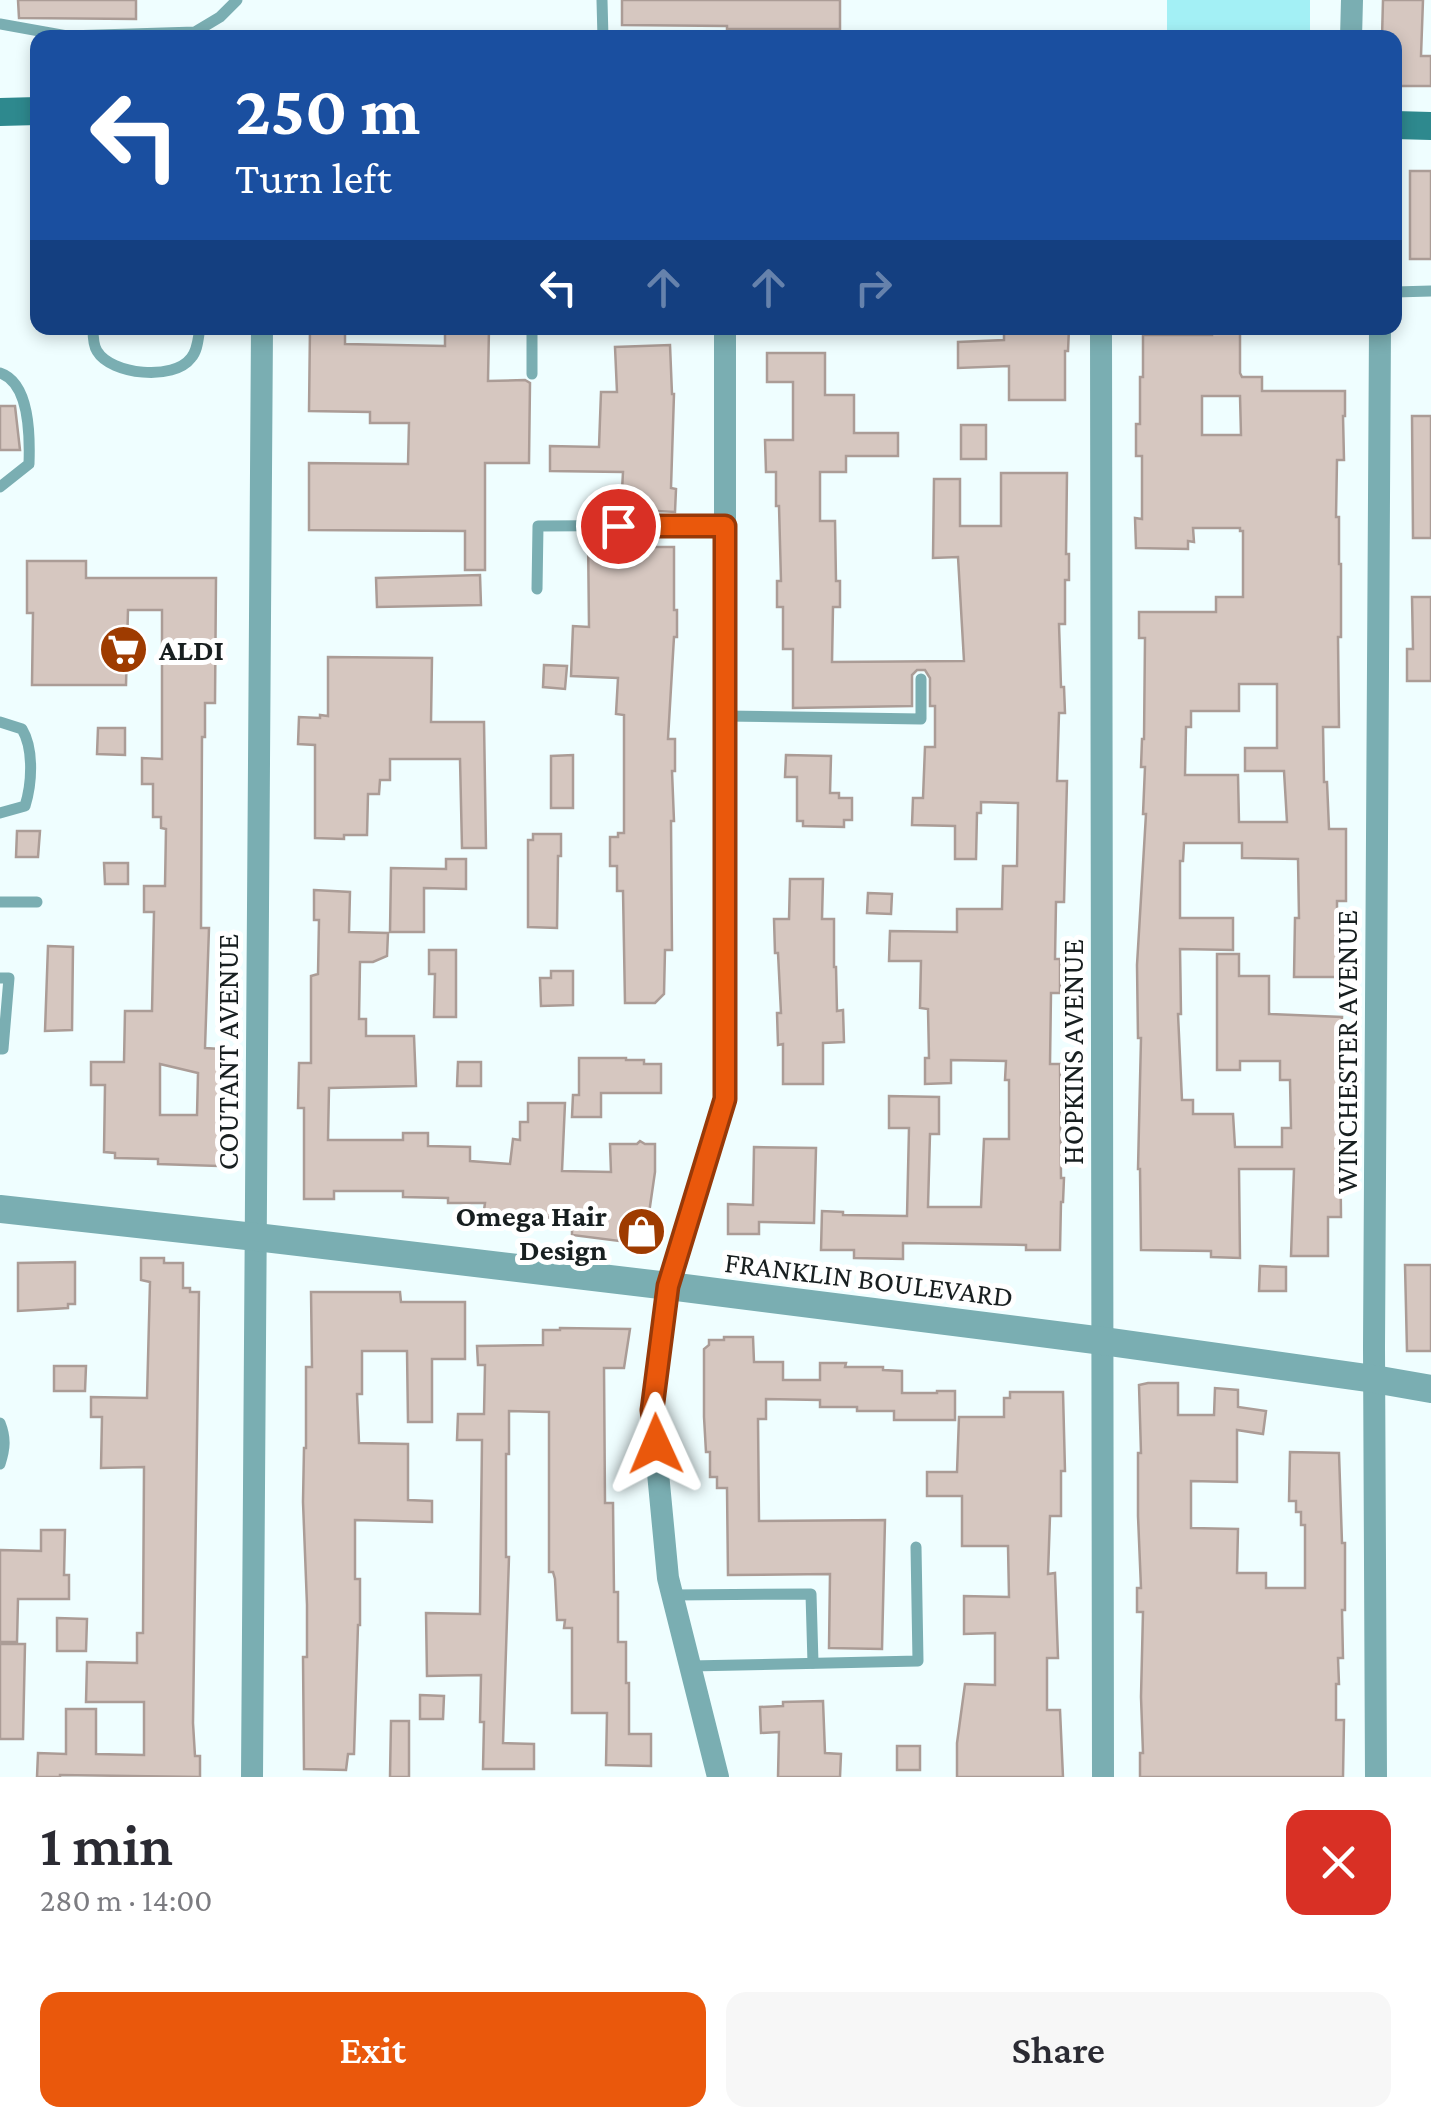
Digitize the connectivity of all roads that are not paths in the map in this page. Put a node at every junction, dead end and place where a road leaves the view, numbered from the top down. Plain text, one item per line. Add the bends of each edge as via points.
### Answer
1 (238, 0) edge
2 (602, 0) edge
3 (1352, 0) edge
4 (0, 24) edge
5 (34, 30) edge
6 (199, 30) edge
7 (603, 30) edge
8 (1351, 30) edge
9 (30, 111) edge
10 (0, 112) edge
11 (1402, 125) edge
12 (1431, 126) edge
13 (1431, 291) edge
14 (1402, 292) edge
15 (94, 335) edge
16 (199, 335) edge
17 (262, 335) edge
18 (532, 335) edge
19 (725, 335) edge
20 (1100, 335) edge
21 (1380, 335) edge
22 (0, 373) edge
23 (532, 374) dead end
24 (0, 488) edge
25 (725, 526) junction
26 (537, 589) dead end
27 (921, 679) dead end
28 (725, 716) junction
29 (0, 722) edge
30 (0, 814) edge
31 (0, 902) edge
32 (37, 902) dead end
33 (0, 978) edge
34 (0, 1049) edge
35 (0, 1209) edge
36 (256, 1236) junction
37 (668, 1286) junction
38 (1102, 1341) junction
39 (1374, 1378) junction
40 (1431, 1389) edge
41 (0, 1423) edge
42 (0, 1464) edge
43 (916, 1548) dead end
44 (672, 1595) junction
45 (813, 1664) junction
46 (690, 1666) junction
47 (252, 1777) edge
48 (718, 1777) edge
49 (1103, 1777) edge
50 (1376, 1777) edge

1 - 6 lane
2 - 7 lane
3 - 8 street
4 - 5 lane
9 - 10 main road
11 - 12 main road
13 - 14 lane
15 - 16 lane via 105,360 153,374 189,362
17 - 36 street, COUTANT AVENUE
18 - 23 lane
19 - 25 street
20 - 38 street, HOPKINS AVENUE
21 - 39 street, WINCHESTER AVENUE
22 - 24 lane via 12,377 21,392 29,448 28,464
25 - 26 lane via 538,526
25 - 28 street
27 - 28 lane via 921,719
28 - 37 street via 725,1099
29 - 30 lane via 22,729 29,740 29,793 25,806
31 - 32 lane
33 - 34 lane via 9,978
35 - 36 street, FRANKLIN BOULEVARD
36 - 37 street, FRANKLIN BOULEVARD
36 - 47 street, COUTANT AVENUE
37 - 38 street, FRANKLIN BOULEVARD
37 - 44 street via 652,1410
38 - 39 street, FRANKLIN BOULEVARD
38 - 49 street, HOPKINS AVENUE
39 - 40 street, FRANKLIN BOULEVARD
39 - 50 street, WINCHESTER AVENUE
41 - 42 lane
43 - 45 lane via 918,1660
44 - 45 lane via 811,1594
44 - 46 street
45 - 46 lane
46 - 48 street

